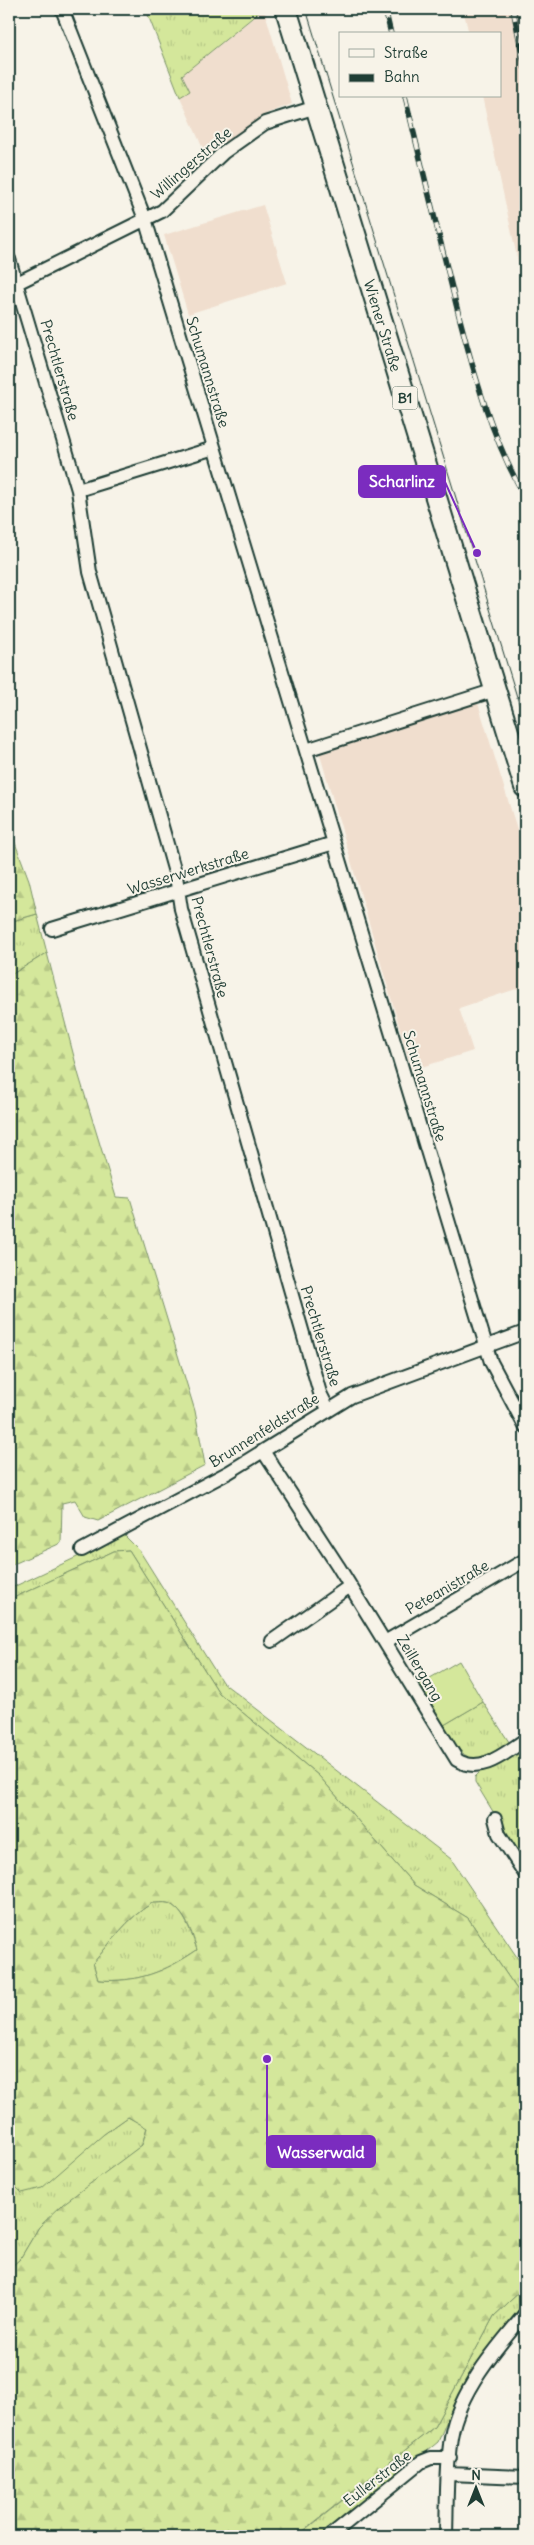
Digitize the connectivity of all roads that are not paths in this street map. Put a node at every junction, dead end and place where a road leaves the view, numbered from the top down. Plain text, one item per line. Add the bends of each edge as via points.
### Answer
1 (62, 9) edge
2 (286, 9) edge
3 (316, 107) junction
4 (145, 219) junction
5 (9, 259) edge
6 (13, 285) edge
7 (214, 448) junction
8 (78, 490) junction
9 (494, 690) junction
10 (306, 750) junction
11 (525, 787) edge
12 (334, 843) junction
13 (178, 891) junction
14 (52, 929) dead end
15 (525, 1332) edge
16 (486, 1345) junction
17 (328, 1409) junction
18 (525, 1426) edge
19 (263, 1450) junction
20 (82, 1550) dead end
21 (525, 1560) edge
22 (350, 1586) junction
23 (272, 1641) dead end
24 (385, 1642) junction
25 (525, 1740) edge
26 (495, 1819) dead end
27 (525, 1874) edge
28 (525, 2314) edge
29 (450, 2458) junction
30 (449, 2474) junction
31 (525, 2477) edge
32 (330, 2536) edge
33 (446, 2536) edge

1 - 4 street, Schumannstraße
2 - 3 main road, Wiener Straße / B1
3 - 4 street, Willingerstraße via 265,124 224,152 162,211
3 - 9 main road, Wiener Straße / B1
4 - 6 street, Willingerstraße
4 - 7 street, Schumannstraße
5 - 6 street, Prechtlerstraße
6 - 8 street, Prechtlerstraße
7 - 8 street
7 - 10 street, Schumannstraße
8 - 13 street, Prechtlerstraße via 90,572
9 - 10 street
9 - 11 main road, Wiener Straße / B1
10 - 12 street, Schumannstraße
12 - 13 street, Wasserwerkstraße
12 - 16 street, Schumannstraße
13 - 14 street, Wasserwerkstraße
13 - 17 street, Prechtlerstraße via 320,1393
15 - 16 street, Brunnenfeldstraße
16 - 17 street, Brunnenfeldstraße via 382,1383
16 - 18 street, Schumannstraße via 491,1362
17 - 19 street, Brunnenfeldstraße
19 - 20 street, Brunnenfeldstraße via 182,1498
19 - 22 street, Zeillergang
21 - 24 street, Peteanistraße
22 - 23 street
22 - 24 street, Zeillergang
24 - 25 street, Zeillergang via 452,1755 463,1764 481,1766
26 - 27 street via 499,1834
28 - 29 street via 483,2370 456,2417
29 - 30 street
29 - 32 street, Eullerstraße via 431,2458 421,2462
30 - 31 street
30 - 33 street

